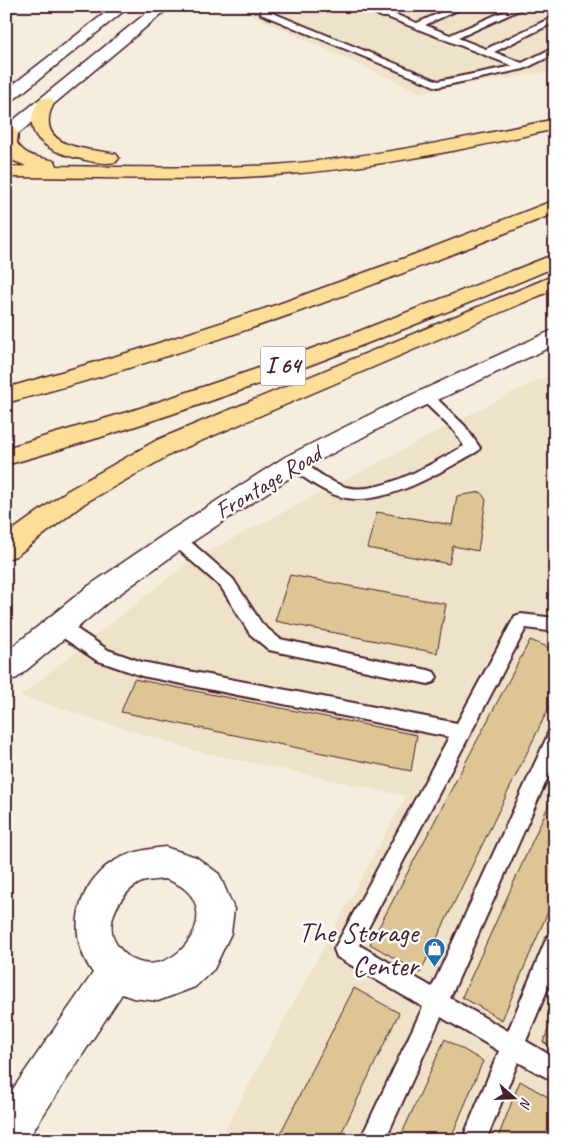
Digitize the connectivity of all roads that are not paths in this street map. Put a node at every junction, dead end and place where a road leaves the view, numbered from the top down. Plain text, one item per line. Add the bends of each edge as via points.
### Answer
1 (123, 6) edge
2 (134, 6) edge
3 (164, 6) edge
4 (265, 6) edge
5 (366, 6) edge
6 (405, 6) edge
7 (463, 6) edge
8 (524, 6) edge
9 (92, 8) dead end
10 (385, 15) junction
11 (555, 19) edge
12 (416, 26) junction
13 (96, 27) junction
14 (449, 39) junction
15 (555, 50) edge
16 (485, 53) junction
17 (555, 61) edge
18 (521, 67) junction
19 (6, 98) edge
20 (46, 103) junction
21 (555, 124) edge
22 (8, 134) edge
23 (286, 168) junction
24 (95, 171) junction
25 (6, 172) edge
26 (555, 206) edge
27 (555, 260) edge
28 (555, 281) edge
29 (555, 336) edge
30 (6, 396) edge
31 (427, 397) junction
32 (6, 457) edge
33 (294, 463) junction
34 (177, 539) junction
35 (6, 549) edge
36 (555, 625) edge
37 (59, 626) junction
38 (6, 669) edge
39 (428, 677) dead end
40 (462, 732) junction
41 (555, 740) edge
42 (555, 944) edge
43 (116, 972) dead end
44 (437, 1002) junction
45 (513, 1046) junction
46 (555, 1070) edge
47 (6, 1135) edge
48 (372, 1140) edge
49 (474, 1140) edge

1 - 13 main road
2 - 22 main road via 130,19 58,78 18,118
3 - 20 main road
4 - 18 lane via 264,12 437,84
5 - 10 lane
6 - 10 lane
7 - 12 lane
8 - 14 lane
9 - 13 main road via 97,16
10 - 12 lane
11 - 16 lane
12 - 14 lane
13 - 19 main road
14 - 16 lane
15 - 18 lane
16 - 18 lane
17 - 18 lane
20 - 22 main road
20 - 23 highway via 40,114 42,134 75,153 95,157 251,163
21 - 23 highway via 410,154
22 - 24 highway via 12,150 26,161
23 - 24 highway via 234,172
24 - 25 highway
26 - 30 highway, I 64 via 343,288 98,370
27 - 32 highway, I 64 via 319,353 162,409
28 - 35 highway via 166,446 76,497
29 - 31 main road, Frontage Road
31 - 33 main road, Frontage Road
31 - 33 lane via 460,429 473,448 416,478 379,491 356,494 322,482
33 - 34 main road, Frontage Road
34 - 37 main road, Frontage Road via 97,594
34 - 39 lane via 227,583 256,629 275,645
36 - 40 lane via 521,621
37 - 38 main road, Frontage Road
37 - 40 lane via 102,655 142,669
40 - 44 lane via 345,949
41 - 44 lane
42 - 45 lane
43 - 47 main road
44 - 45 lane
44 - 48 lane
45 - 46 lane
45 - 49 lane

